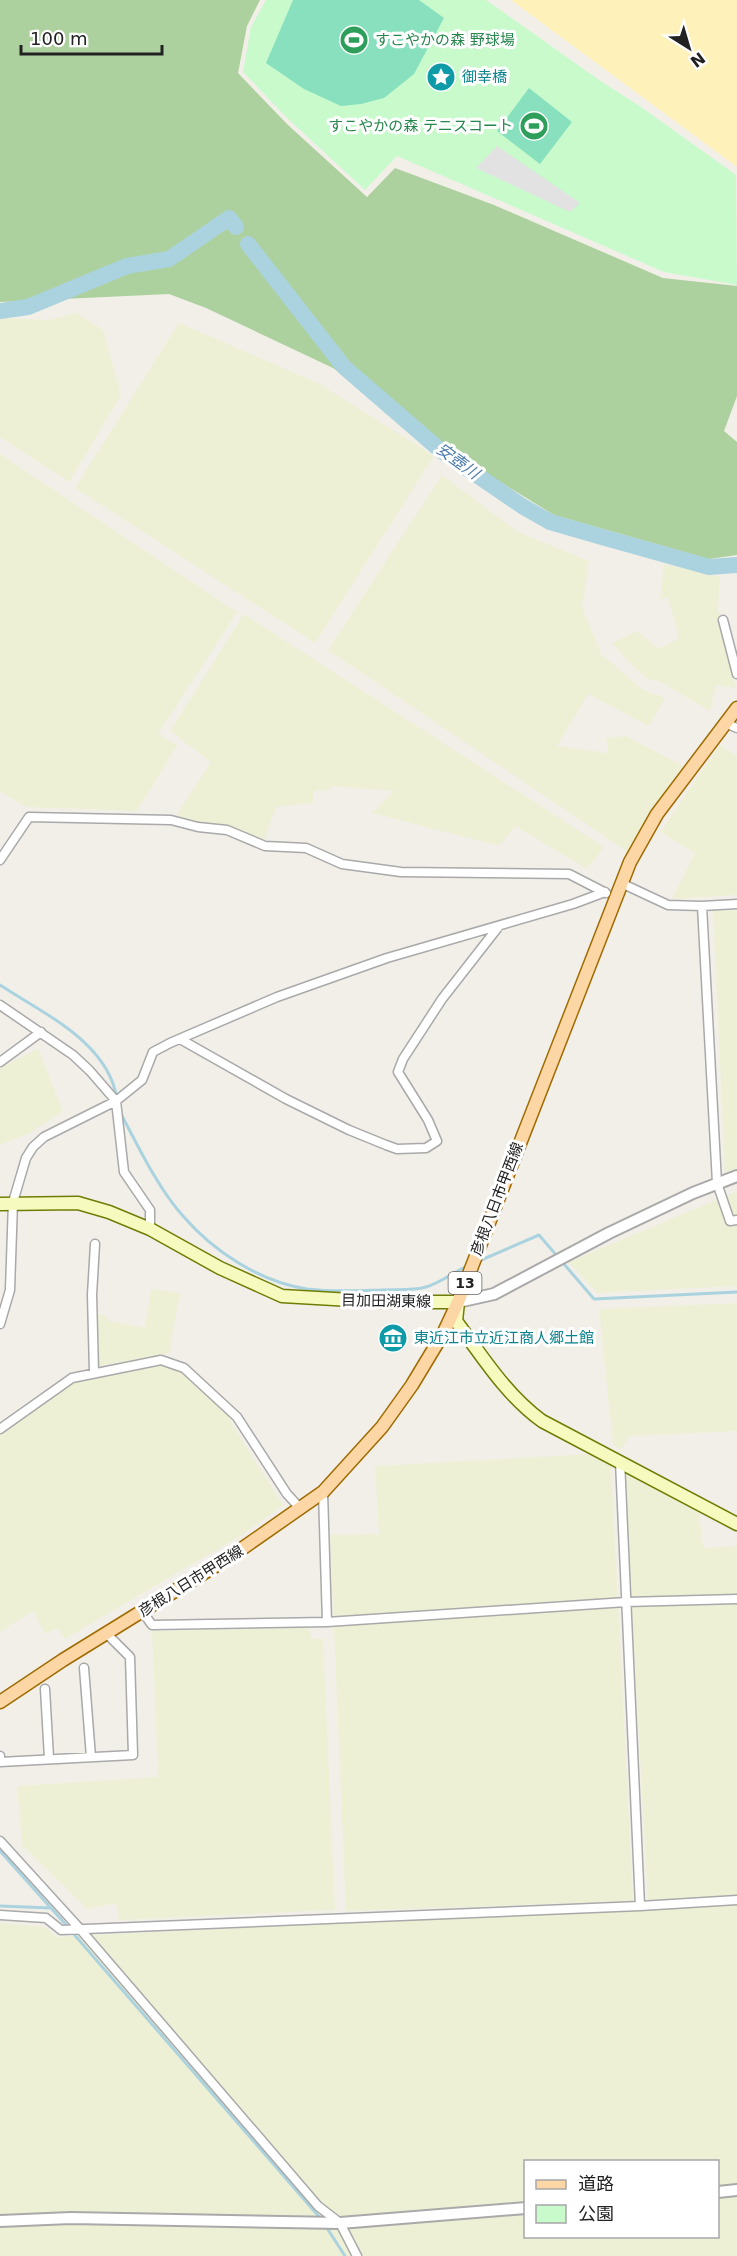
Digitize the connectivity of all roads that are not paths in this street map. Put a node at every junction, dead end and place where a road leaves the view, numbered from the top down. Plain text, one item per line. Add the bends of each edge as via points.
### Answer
1 (723, 620) dead end
2 (737, 674) edge
3 (737, 708) edge
4 (731, 726) edge
5 (0, 860) edge
6 (621, 883) junction
7 (610, 895) junction
8 (737, 904) edge
9 (702, 906) junction
10 (499, 926) junction
11 (0, 1005) edge
12 (41, 1032) junction
13 (180, 1039) junction
14 (0, 1062) edge
15 (116, 1101) junction
16 (737, 1176) edge
17 (717, 1183) junction
18 (6, 1203) edge
19 (737, 1220) edge
20 (150, 1229) junction
21 (95, 1244) dead end
22 (458, 1302) junction
23 (0, 1324) edge
24 (94, 1372) junction
25 (0, 1429) edge
26 (620, 1461) junction
27 (323, 1492) junction
28 (300, 1508) junction
29 (737, 1524) edge
30 (737, 1599) edge
31 (626, 1602) junction
32 (142, 1611) junction
33 (327, 1622) junction
34 (107, 1634) junction
35 (84, 1668) dead end
36 (45, 1689) dead end
37 (0, 1702) edge
38 (0, 1756) edge
39 (91, 1757) junction
40 (49, 1758) junction
41 (0, 1841) edge
42 (737, 1900) edge
43 (640, 1906) junction
44 (0, 1915) edge
45 (81, 1929) junction
46 (737, 2190) edge
47 (719, 2192) edge
48 (524, 2208) edge
49 (0, 2221) edge
50 (340, 2223) junction
51 (357, 2256) edge

1 - 2 street
3 - 4 main road, 彦根八日市甲西線 / 13
4 - 6 main road, 彦根八日市甲西線 / 13 via 657,814
5 - 7 street via 29,817 171,820 227,830 265,846 306,848 342,864 401,872 569,874
6 - 7 main road, 彦根八日市甲西線 / 13
6 - 9 street via 668,904
7 - 10 street
7 - 22 main road, 彦根八日市甲西線 / 13
8 - 9 street
9 - 17 street
10 - 13 street via 387,958 277,997
10 - 13 street via 442,999 398,1072 437,1141 426,1148 397,1149 349,1130
11 - 12 street
12 - 14 street
12 - 15 street via 90,1071
13 - 15 street via 153,1052 142,1080
15 - 18 street via 44,1137 33,1147
15 - 20 street via 124,1172 150,1210
16 - 17 street
17 - 19 street via 730,1221
17 - 22 street via 609,1233 494,1294
18 - 20 main road, 目加田湖東線 via 78,1203
18 - 23 street via 10,1290
20 - 22 main road, 目加田湖東線 via 220,1268 282,1296
21 - 24 street
22 - 26 main road via 456,1321 511,1394 542,1421
22 - 27 main road, 彦根八日市甲西線 / 13 via 412,1385 382,1426
24 - 25 street via 72,1378
24 - 28 street via 161,1360 184,1368 237,1417
26 - 29 main road
26 - 31 street
27 - 28 main road, 彦根八日市甲西線 / 13
27 - 33 street
28 - 32 main road, 彦根八日市甲西線 / 13
30 - 31 street
31 - 33 street
31 - 43 street
32 - 33 street via 152,1625
32 - 34 main road, 彦根八日市甲西線 / 13
34 - 37 main road, 彦根八日市甲西線 / 13
34 - 39 street via 130,1657 133,1755
35 - 39 street
36 - 40 street
38 - 40 street via 0,1762
39 - 40 street
41 - 45 street
42 - 43 street
43 - 45 street
44 - 45 street via 46,1918 61,1930
45 - 50 street via 318,2206
46 - 47 street
48 - 50 street
49 - 50 street via 71,2218
50 - 51 street

